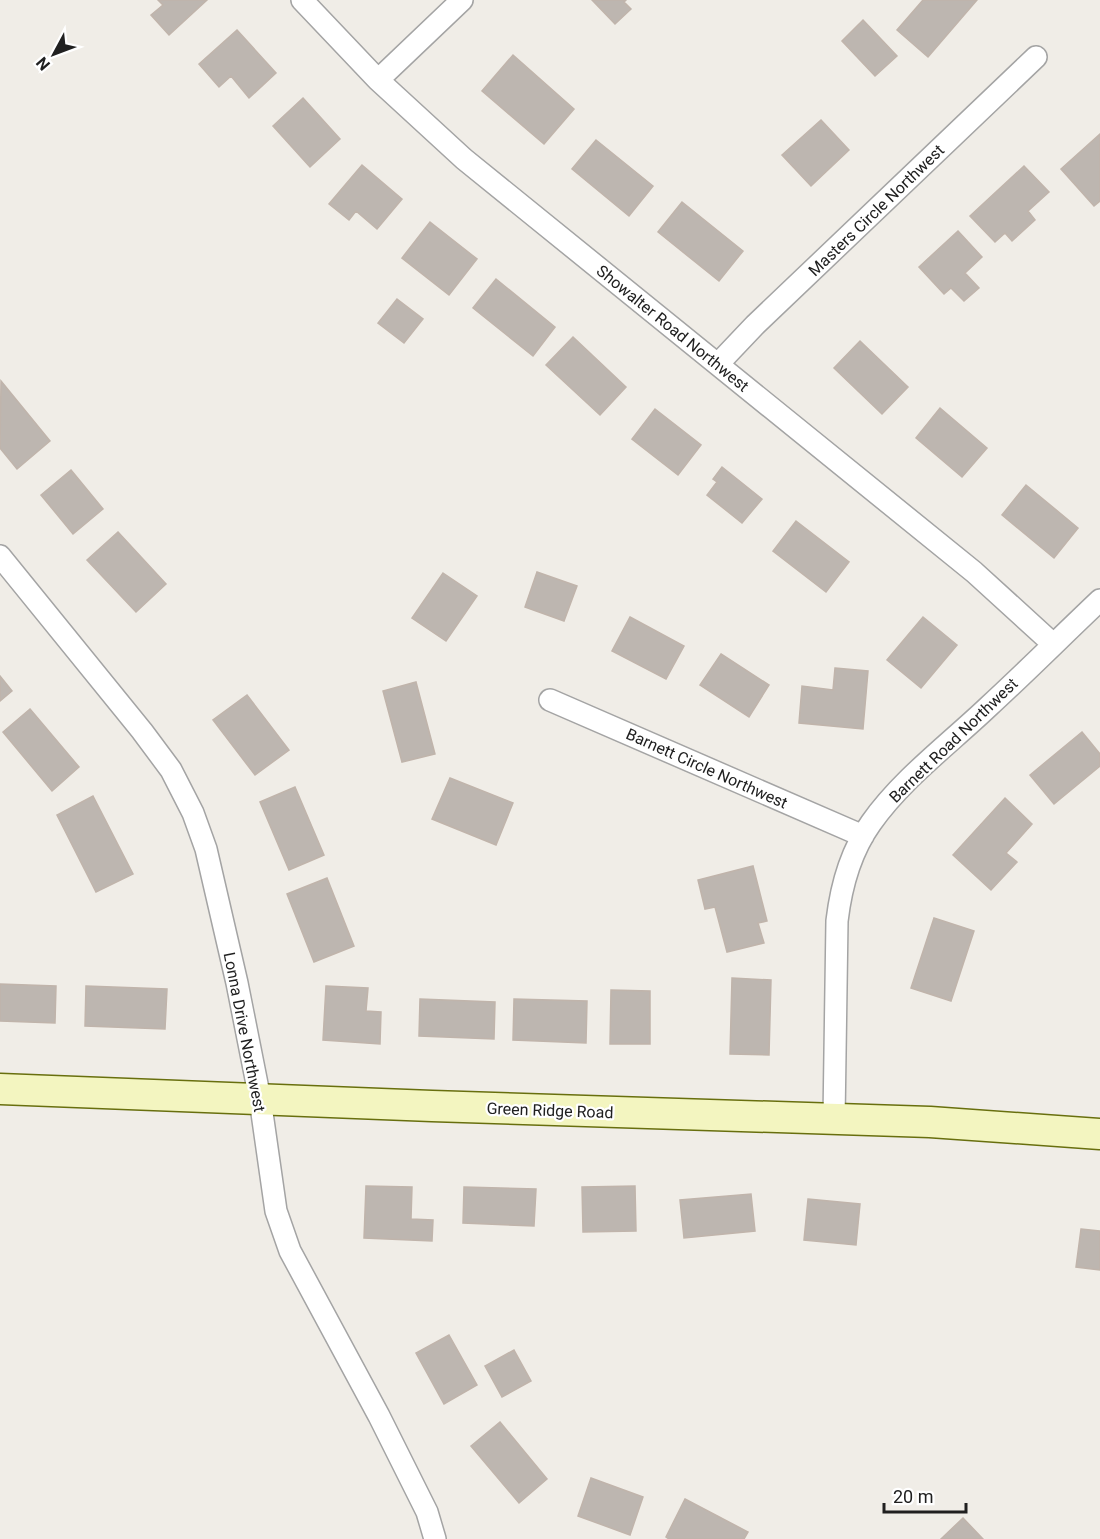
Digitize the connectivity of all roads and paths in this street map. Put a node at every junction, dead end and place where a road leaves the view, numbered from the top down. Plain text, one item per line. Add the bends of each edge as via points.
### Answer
1 (302, 0) edge
2 (462, 0) edge
3 (1036, 57) dead end
4 (378, 80) junction
5 (718, 364) junction
6 (0, 556) edge
7 (1100, 600) edge
8 (1053, 644) junction
9 (550, 700) dead end
10 (863, 836) junction
11 (0, 1089) edge
12 (260, 1099) junction
13 (834, 1119) junction
14 (1100, 1134) edge
15 (435, 1539) edge

1 - 4 street, Showalter Road Northwest
2 - 4 street
3 - 5 street, Masters Circle Northwest
4 - 5 street, Showalter Road Northwest via 464,159
5 - 8 street, Showalter Road Northwest via 974,572
6 - 12 street, Lonna Drive Northwest via 142,731 171,770 193,813 206,849
7 - 8 street, Barnett Road Northwest
8 - 10 street, Barnett Road Northwest via 893,794
9 - 10 street, Barnett Circle Northwest
10 - 13 street, Barnett Road Northwest via 848,870 837,921
11 - 12 street, Green Ridge Road
12 - 13 street, Green Ridge Road
12 - 15 street, Lonna Drive Northwest via 272,1195 290,1251 428,1512
13 - 14 street, Green Ridge Road

